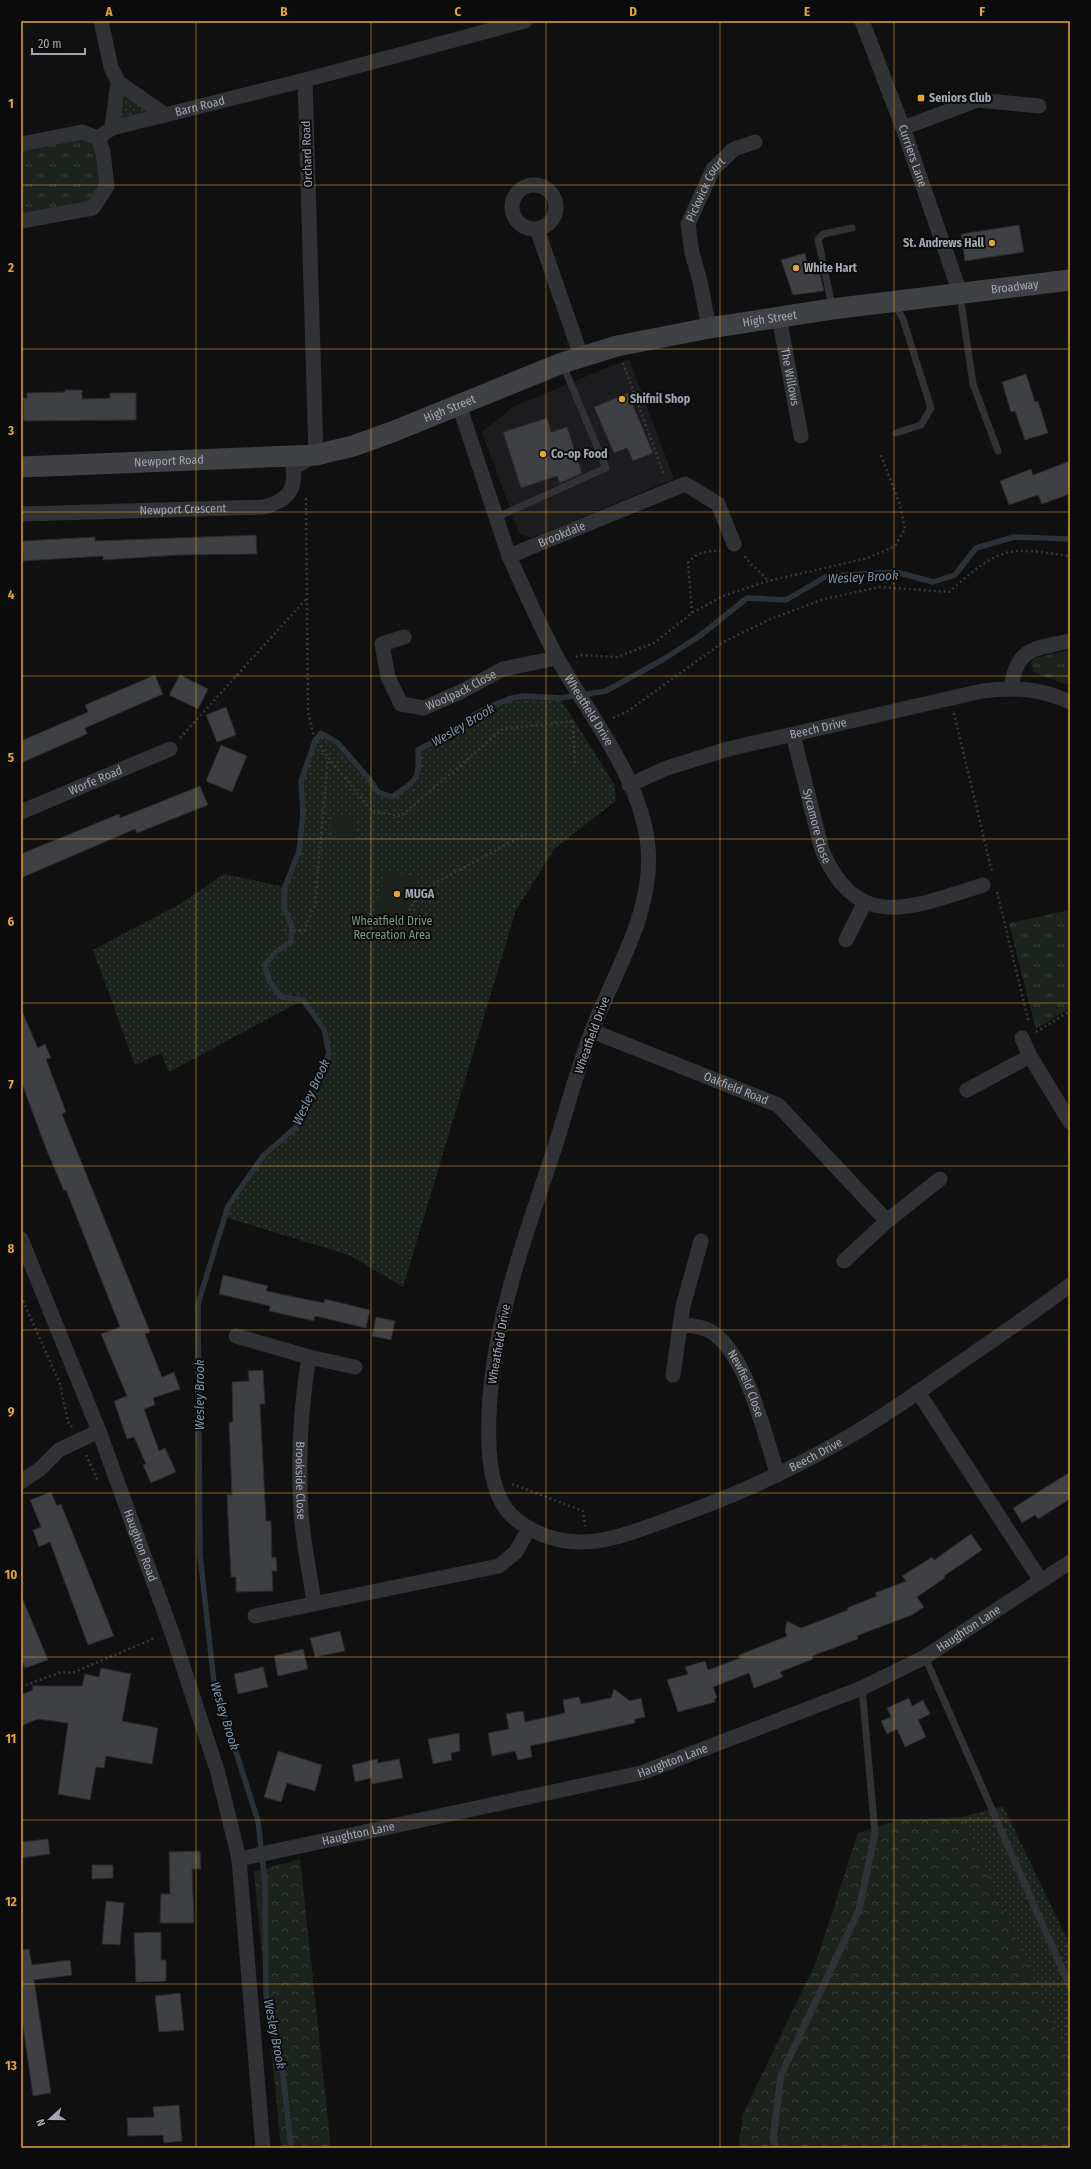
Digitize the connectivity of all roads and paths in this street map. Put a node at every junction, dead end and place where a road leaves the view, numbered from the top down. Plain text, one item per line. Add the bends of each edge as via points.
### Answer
1 (101, 21) edge
2 (525, 21) edge
3 (862, 21) edge
4 (305, 80) junction
5 (118, 82) junction
6 (1039, 106) dead end
7 (164, 115) junction
8 (112, 128) junction
9 (903, 128) junction
10 (98, 138) junction
11 (755, 142) dead end
12 (21, 144) edge
13 (21, 221) edge
14 (852, 228) dead end
15 (536, 229) dead end
16 (1070, 280) edge
17 (960, 293) junction
18 (893, 301) junction
19 (832, 308) junction
20 (779, 317) junction
21 (709, 328) junction
22 (617, 346) junction
23 (571, 360) junction
24 (459, 405) junction
25 (896, 433) dead end
26 (801, 436) dead end
27 (998, 451) dead end
28 (316, 455) junction
29 (881, 455) dead end
30 (21, 467) edge
31 (294, 474) junction
32 (670, 490) junction
33 (21, 514) edge
34 (495, 518) junction
35 (734, 544) junction
36 (509, 556) junction
37 (1070, 556) edge
38 (768, 581) junction
39 (308, 598) junction
40 (692, 613) junction
41 (404, 637) dead end
42 (1070, 641) edge
43 (560, 662) junction
44 (1011, 688) junction
45 (1070, 702) edge
46 (594, 719) junction
47 (573, 721) junction
48 (793, 735) junction
49 (170, 749) joint
50 (328, 758) junction
51 (575, 766) dead end
52 (629, 784) junction
53 (21, 812) edge
54 (526, 834) dead end
55 (983, 885) dead end
56 (864, 904) junction
57 (409, 910) dead end
58 (284, 930) dead end
59 (846, 940) dead end
60 (1070, 1011) edge
61 (592, 1031) junction
62 (1027, 1036) joint
63 (1030, 1056) junction
64 (967, 1090) dead end
65 (1070, 1122) edge
66 (940, 1179) dead end
67 (887, 1221) junction
68 (21, 1239) edge
69 (702, 1242) dead end
70 (844, 1261) dead end
71 (1070, 1285) edge
72 (21, 1296) edge
73 (680, 1324) junction
74 (236, 1336) dead end
75 (309, 1357) junction
76 (355, 1367) dead end
77 (673, 1375) dead end
78 (918, 1392) junction
79 (99, 1431) junction
80 (79, 1440) junction
81 (778, 1475) junction
82 (494, 1477) junction
83 (21, 1482) edge
84 (99, 1484) dead end
85 (529, 1528) junction
86 (586, 1542) junction
87 (1070, 1562) edge
88 (1041, 1581) junction
89 (314, 1603) junction
90 (255, 1616) dead end
91 (153, 1632) dead end
92 (924, 1657) junction
93 (21, 1687) edge
94 (862, 1688) junction
95 (239, 1859) junction
96 (1070, 1987) edge
97 (263, 2148) edge
98 (776, 2148) edge

1 - 5 street via 111,67
2 - 4 street
3 - 9 street, Curriers Lane
4 - 7 street, Barn Road
4 - 28 street, Orchard Road
5 - 7 street, Barn Road
5 - 8 street
6 - 9 street via 978,100
7 - 8 street
8 - 10 street
9 - 17 street, Curriers Lane
10 - 12 street via 82,132
10 - 13 street via 104,152 107,186 93,208
11 - 21 street, Pickwick Court via 734,149 713,169 688,224
14 - 19 lane via 822,234 818,239
15 - 23 street
16 - 17 main road, Broadway
17 - 18 main road, High Street
17 - 27 lane via 973,384
18 - 19 main road, High Street
18 - 25 lane via 903,319 931,408 921,425
19 - 20 main road, High Street
20 - 21 main road, High Street
20 - 26 street, The Willows
21 - 22 main road, High Street
22 - 23 main road, High Street
22 - 32 path
23 - 24 main road, High Street
23 - 34 lane via 606,468
24 - 28 main road, High Street via 353,446
24 - 34 street
28 - 30 main road, Newport Road
28 - 31 street, Newport Crescent via 293,468
29 - 38 path via 900,505 905,529 895,546 868,558
31 - 33 street, Newport Crescent via 292,486 285,497 279,503 263,507
31 - 39 path via 306,486
32 - 35 street, Brookdale via 685,484 718,504
32 - 36 street, Brookdale
34 - 36 street
35 - 38 path via 742,548 747,560 763,573
35 - 40 path via 721,551 693,555 688,563
36 - 43 street, Wheatfield Drive
37 - 46 path via 1017,551 996,556 949,592 880,587 824,599 773,618 723,642 628,711
38 - 40 path via 723,596
39 - 49 path
39 - 50 path via 308,711 314,733
40 - 43 path via 654,643 617,657 580,654
41 - 43 street, Woolpack Close via 382,644 388,677 401,704 424,708 503,669
42 - 44 street via 1032,650 1020,658 1013,671
43 - 46 street, Wheatfield Drive
44 - 45 street, Beech Drive via 1054,695
44 - 48 street, Beech Drive via 982,691
46 - 47 path
46 - 52 street, Wheatfield Drive
47 - 50 path via 503,729 400,816 372,811
47 - 51 path
48 - 52 street, Beech Drive via 728,749 667,768
48 - 56 street, Sycamore Close via 826,862 836,878
49 - 53 street, Worfe Road
50 - 58 path via 314,905 304,931
52 - 61 street, Wheatfield Drive via 642,815 648,846 646,894
54 - 57 path via 437,882 419,897
55 - 56 street via 913,906 895,908
56 - 59 street
60 - 62 path
61 - 67 street, Oakfield Road via 778,1105
61 - 82 street, Wheatfield Drive via 504,1308 490,1398 490,1459
62 - 63 street
63 - 64 street
63 - 65 street
66 - 67 street
67 - 70 street
68 - 79 street, Haughton Road
69 - 73 street
71 - 78 street, Beech Drive
72 - 80 path via 47,1351 60,1384 68,1422
73 - 77 street
73 - 81 street, Newfield Close via 708,1330 721,1339 733,1354 744,1376
74 - 75 street
75 - 76 street
75 - 89 street, Brookside Close via 301,1402 300,1470 301,1514
78 - 81 street, Beech Drive via 839,1443
78 - 88 street
79 - 80 street
79 - 95 street, Haughton Road via 172,1633 215,1765
80 - 83 street via 59,1450 35,1473
80 - 84 path
81 - 86 street, Beech Drive via 645,1528
82 - 85 street, Wheatfield Drive via 503,1504 512,1516
82 - 86 path via 583,1511
85 - 86 street, Beech Drive via 568,1542
85 - 89 street via 516,1552 499,1566
87 - 88 street, Haughton Lane
88 - 92 street, Haughton Lane
89 - 90 street
91 - 93 path via 156,1639 72,1673 61,1672
92 - 94 street, Haughton Lane
92 - 96 lane
94 - 95 street, Haughton Lane via 641,1773
94 - 98 lane via 875,1833 859,1910 781,2075 773,2139
95 - 97 street, Haughton Road

